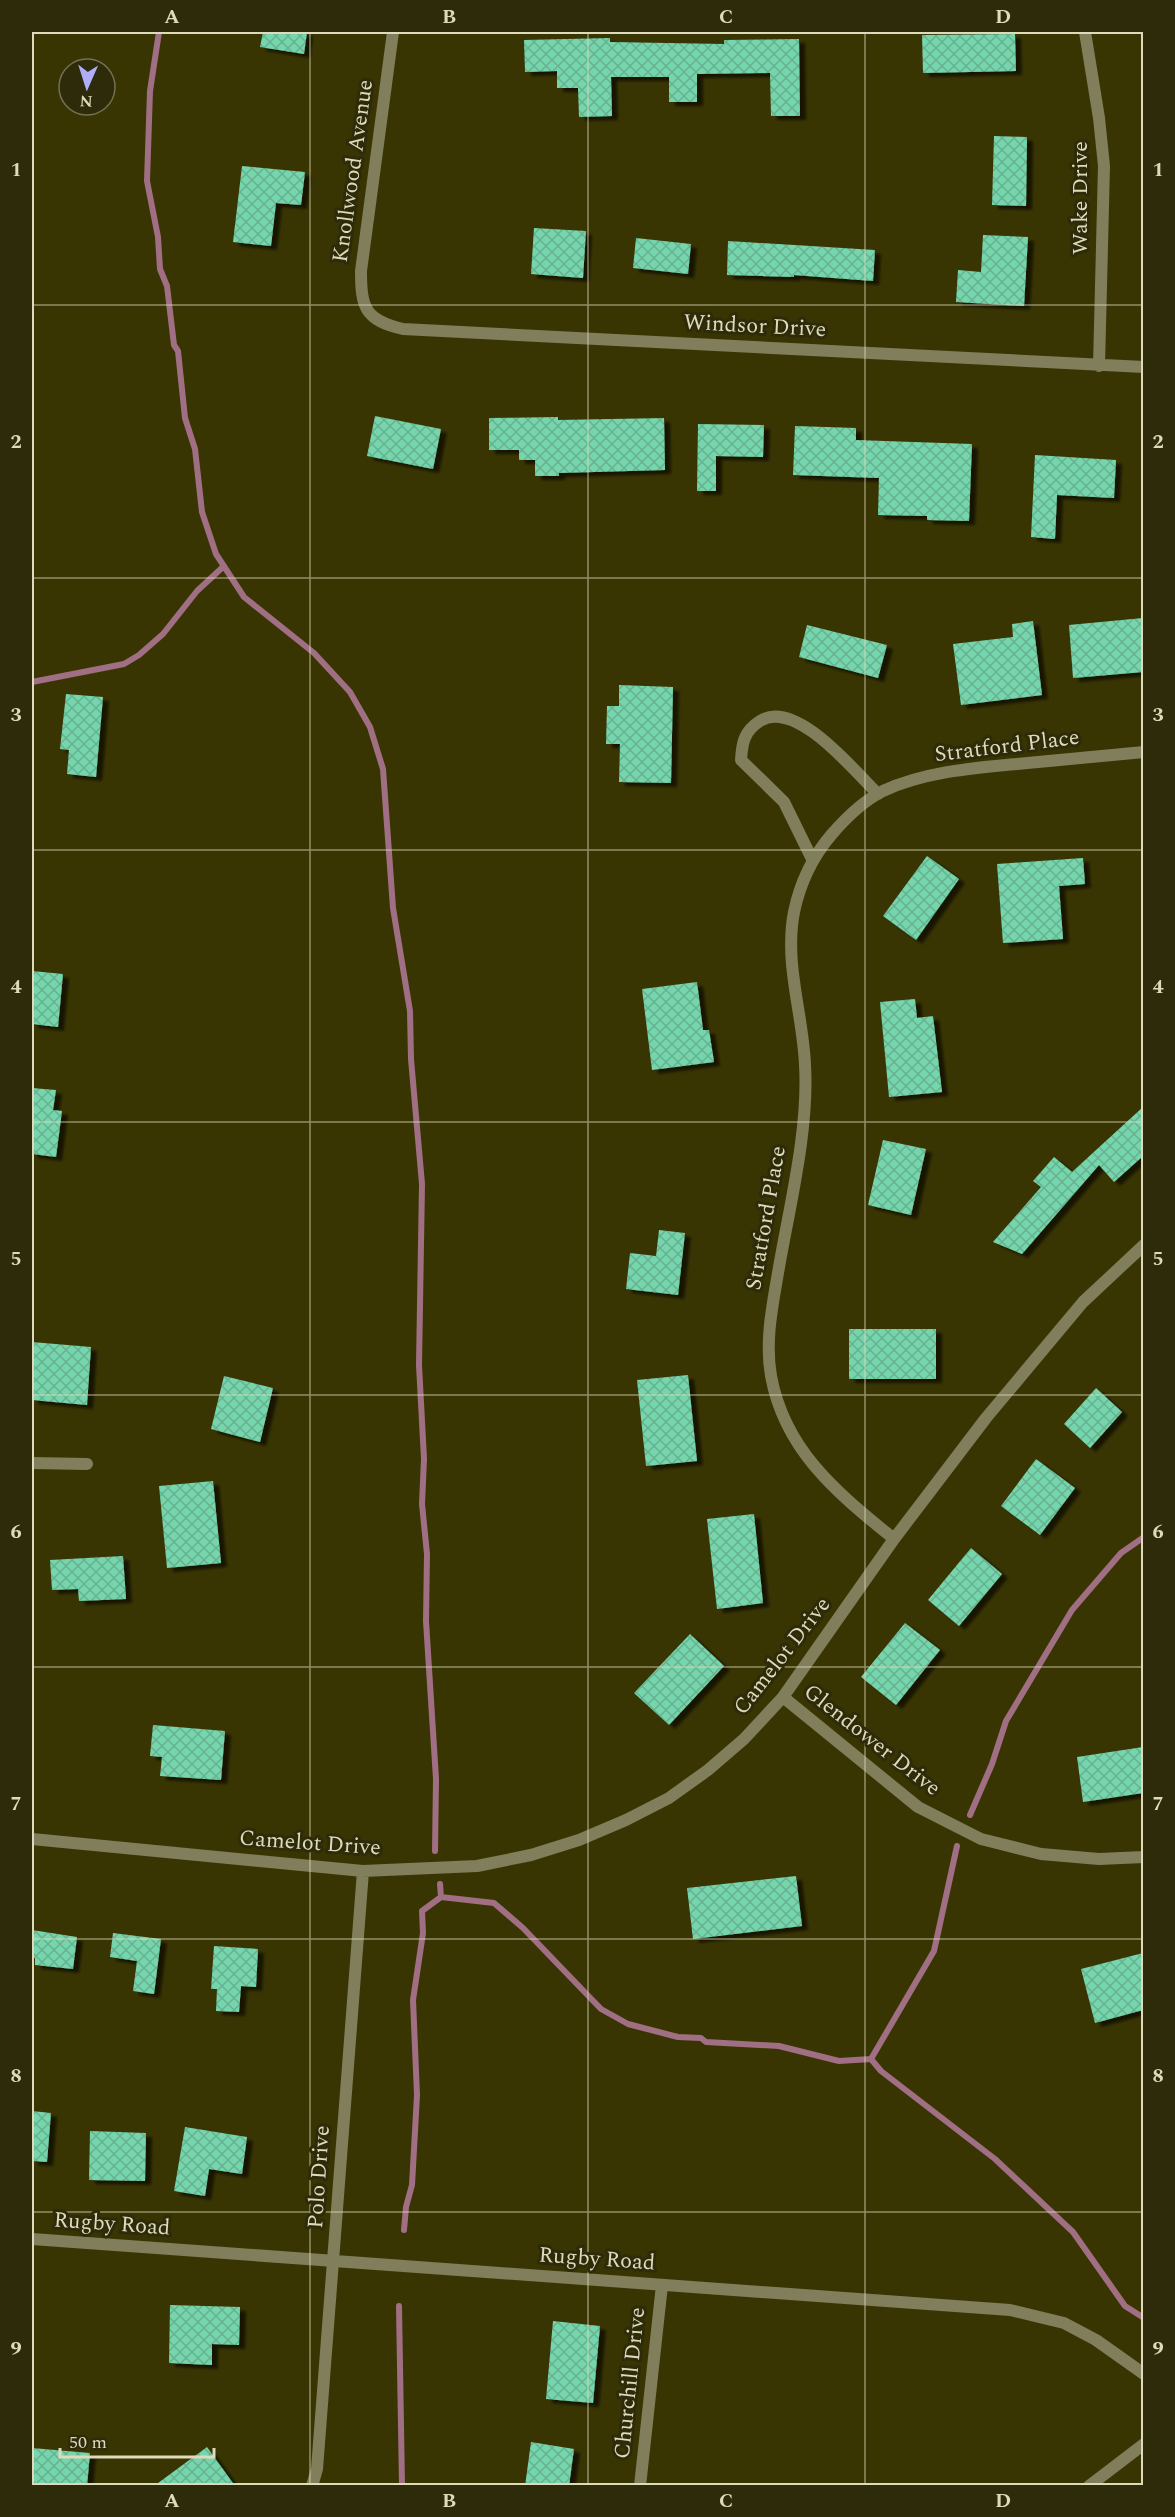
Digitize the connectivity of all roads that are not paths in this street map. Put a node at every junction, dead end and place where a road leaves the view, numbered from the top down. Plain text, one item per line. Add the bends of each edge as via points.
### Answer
1 (393, 32) edge
2 (1084, 32) edge
3 (368, 314) joint
4 (1099, 366) junction
5 (1143, 367) edge
6 (1143, 752) edge
7 (878, 794) junction
8 (813, 861) junction
9 (1143, 1245) edge
10 (32, 1463) edge
11 (87, 1464) dead end
12 (894, 1539) junction
13 (783, 1697) junction
14 (32, 1839) edge
15 (1143, 1857) edge
16 (363, 1871) junction
17 (32, 2239) edge
18 (334, 2261) junction
19 (662, 2284) junction
20 (1143, 2374) edge
21 (1143, 2444) edge
22 (312, 2486) edge
23 (640, 2486) edge
24 (1089, 2486) edge

1 - 3 street, Knollwood Avenue via 361,271 360,298
2 - 4 street, Wake Drive via 1104,166
3 - 4 street, Windsor Drive via 403,328
4 - 5 street, Windsor Drive
6 - 7 street, Stratford Place via 961,770
7 - 8 street, Stratford Place via 832,834
7 - 8 street via 818,735 786,717 765,718 752,726 742,741 741,760 784,802
8 - 12 street, Stratford Place via 793,923 791,956 805,1064 805,1099 768,1334 771,1377 782,1412 813,1466 837,1493
9 - 12 street, Camelot Drive via 1083,1302 986,1418
10 - 11 street
12 - 13 street, Camelot Drive
13 - 15 street, Glendower Drive via 918,1807 981,1839 1041,1854 1099,1859
13 - 16 street, Camelot Drive via 744,1739 669,1798 579,1840 477,1866
14 - 16 street, Camelot Drive
16 - 18 street, Polo Drive
17 - 18 street, Rugby Road
18 - 19 street, Rugby Road
18 - 22 street, Polo Drive via 317,2469
19 - 20 street, Rugby Road via 1010,2310 1064,2323 1096,2340
19 - 23 street, Churchill Drive
21 - 24 street

